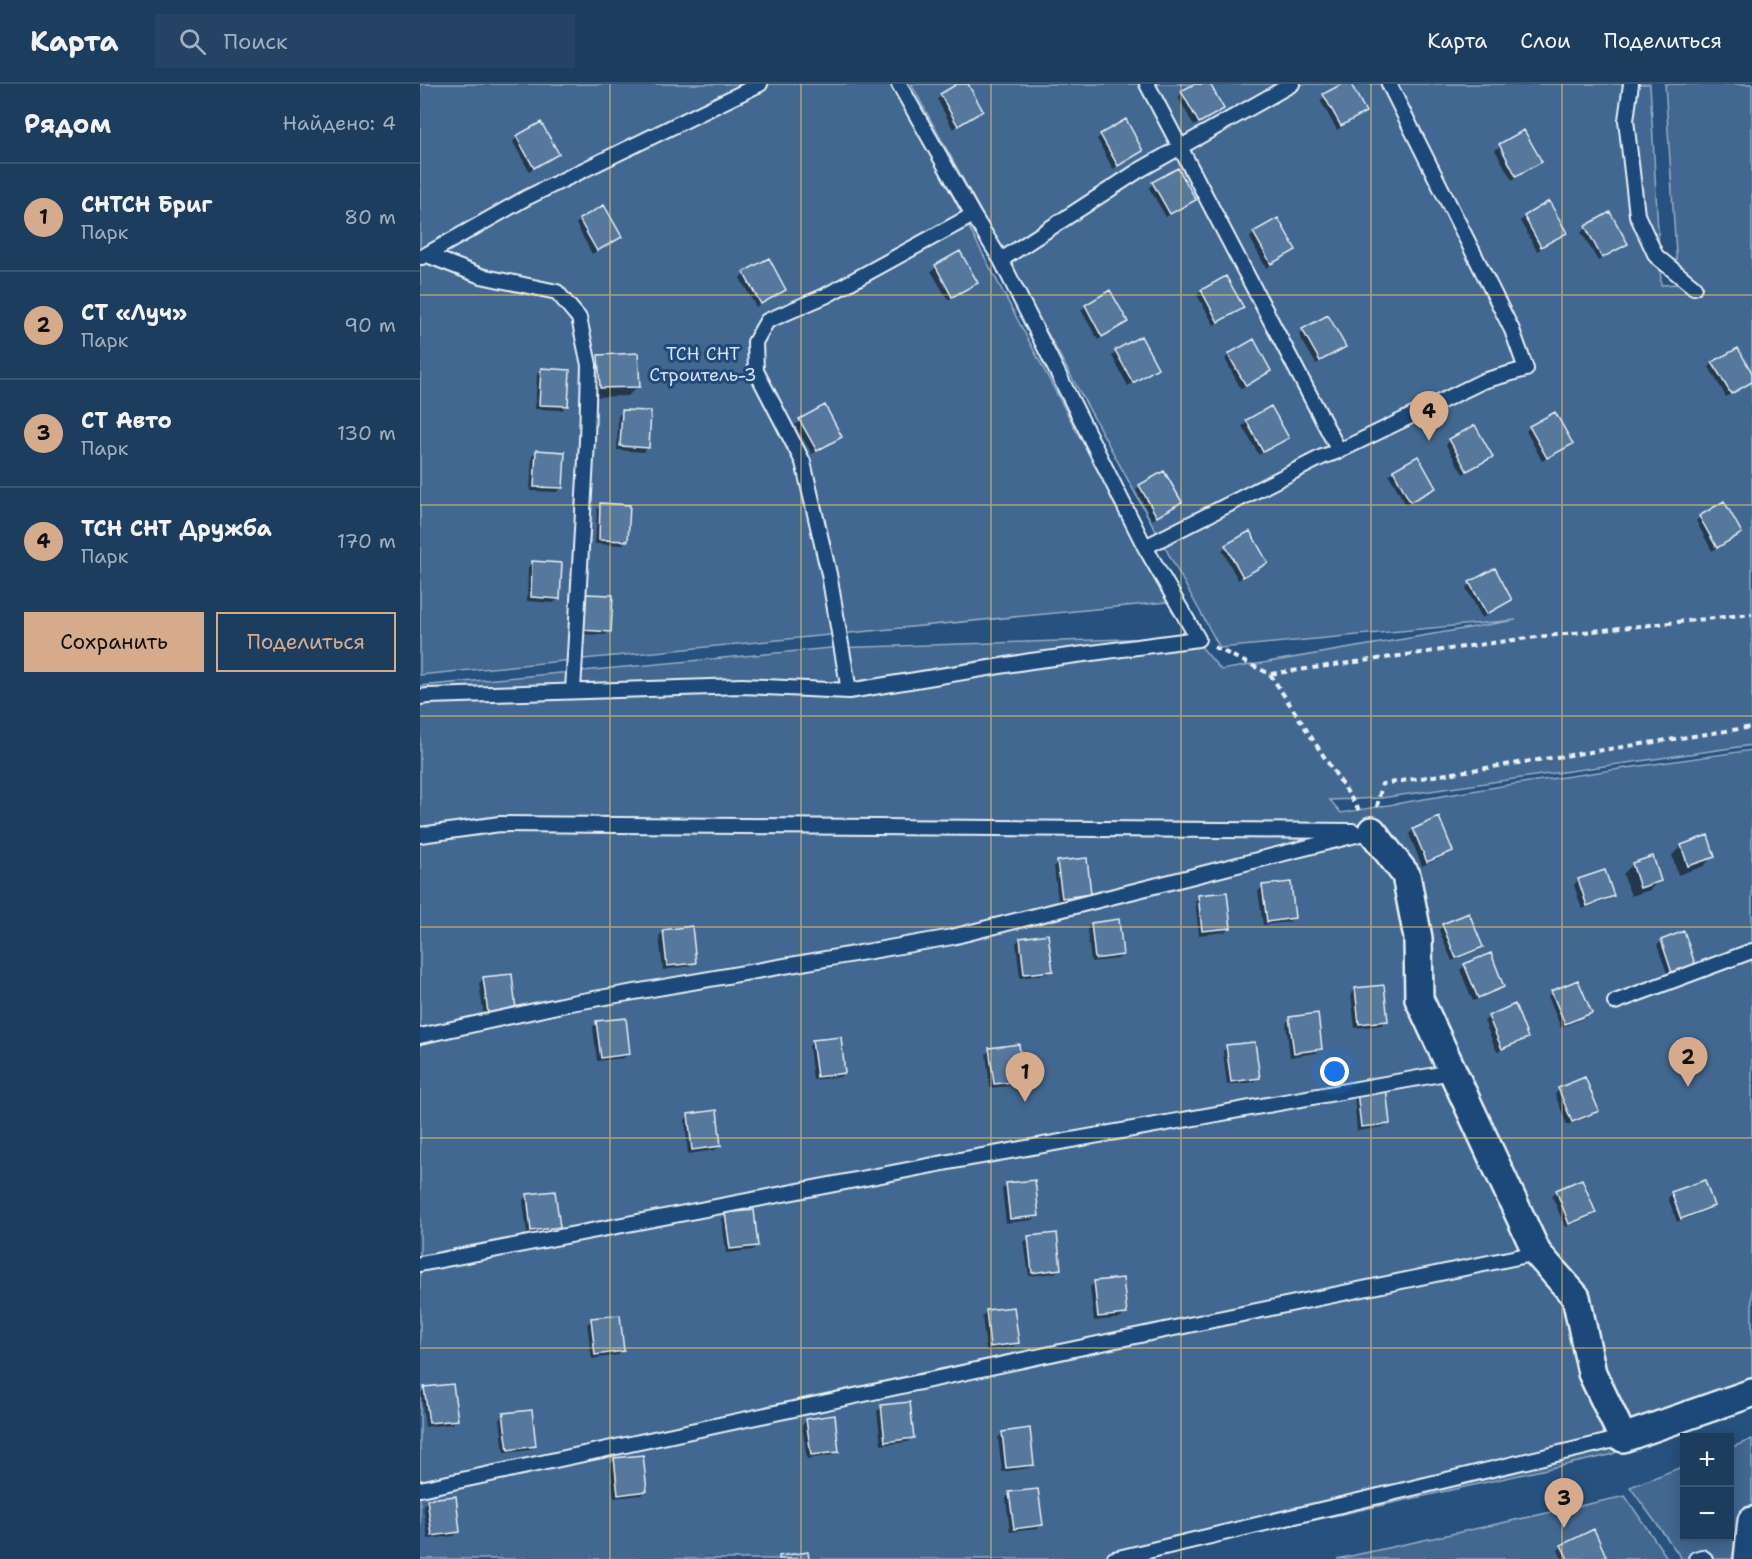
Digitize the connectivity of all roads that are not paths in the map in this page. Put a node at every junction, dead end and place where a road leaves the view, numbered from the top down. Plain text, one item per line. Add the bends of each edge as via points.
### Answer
1 (760, 84) edge
2 (899, 84) edge
3 (1147, 84) edge
4 (1292, 84) edge
5 (1389, 84) edge
6 (1631, 84) edge
7 (1181, 148) junction
8 (973, 215) junction
9 (423, 257) edge
10 (1001, 260) junction
11 (1694, 286) dead end
12 (1339, 451) junction
13 (1145, 547) junction
14 (573, 691) junction
15 (849, 691) junction
16 (420, 698) edge
17 (1372, 831) junction
18 (420, 835) edge
19 (1752, 951) edge
20 (1615, 1002) dead end
21 (420, 1036) edge
22 (1452, 1072) junction
23 (1537, 1253) junction
24 (420, 1264) edge
25 (1752, 1393) edge
26 (1623, 1438) junction
27 (420, 1489) edge
28 (1752, 1521) edge
29 (1114, 1559) edge
30 (1696, 1559) edge
31 (1705, 1559) edge
32 (1748, 1559) edge

1 - 9 lane via 526,198
2 - 8 lane
3 - 7 lane
4 - 7 lane
5 - 12 lane via 1512,330 1526,369 1483,381
6 - 11 lane via 1626,120 1637,215 1656,256
7 - 10 lane via 1138,171
7 - 12 lane
8 - 10 lane
8 - 15 lane via 825,296 767,321 755,342 756,371 803,462 829,574
9 - 14 lane via 481,276 557,292 579,318 589,365 588,441
10 - 13 lane
12 - 13 lane
13 - 15 lane via 1198,639
14 - 15 lane via 742,686
14 - 16 lane
17 - 18 lane via 500,824
17 - 21 lane via 952,937 571,1003
17 - 22 street via 1406,875 1418,938 1419,999
19 - 20 lane
22 - 23 street
22 - 24 lane via 954,1161
23 - 26 street via 1576,1297 1592,1373
23 - 27 lane
25 - 26 street
26 - 29 lane
28 - 32 street
30 - 31 lane

